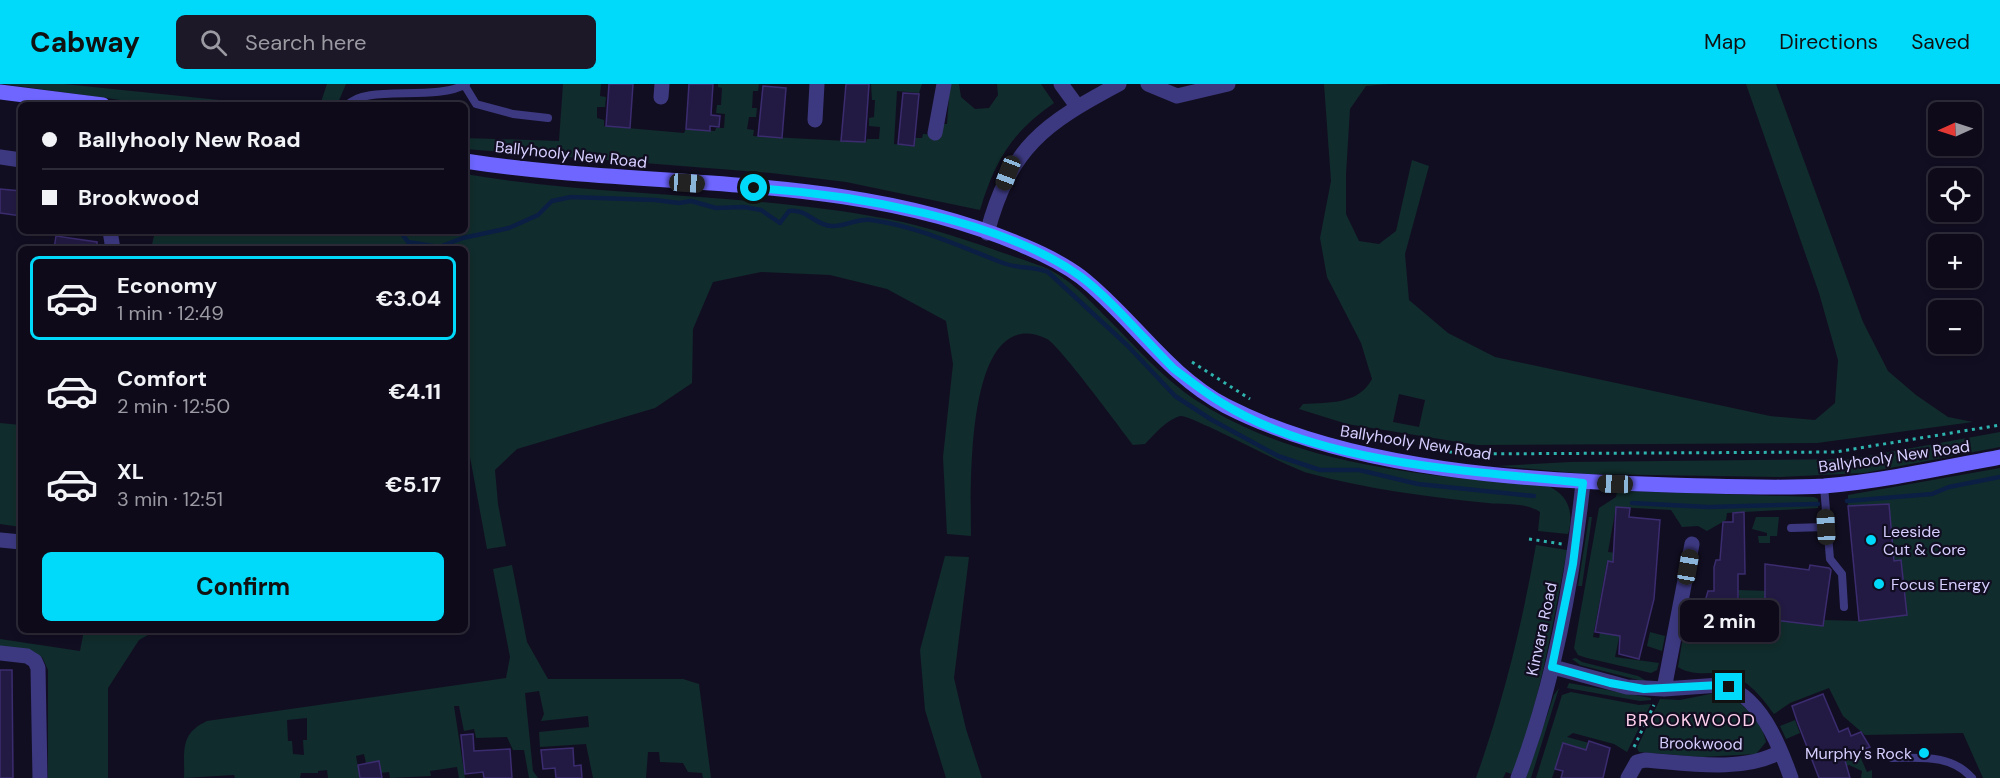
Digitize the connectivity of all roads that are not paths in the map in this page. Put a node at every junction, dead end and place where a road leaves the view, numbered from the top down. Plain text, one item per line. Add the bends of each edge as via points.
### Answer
1 (817, 84) edge
2 (944, 84) edge
3 (1060, 84) edge
4 (1119, 84) edge
5 (1148, 84) edge
6 (1228, 84) edge
7 (465, 85) edge
8 (0, 92) edge
9 (350, 98) edge
10 (79, 102) edge
11 (1077, 106) junction
12 (548, 118) dead end
13 (815, 120) dead end
14 (935, 133) dead end
15 (0, 157) edge
16 (18, 160) edge
17 (468, 161) edge
18 (987, 233) junction
19 (2000, 457) edge
20 (1583, 483) junction
21 (1824, 486) junction
22 (1826, 527) junction
23 (1791, 528) dead end
24 (0, 540) edge
25 (18, 542) edge
26 (1692, 544) dead end
27 (1844, 607) dead end
28 (0, 653) edge
29 (1552, 667) junction
30 (1664, 689) junction
31 (1780, 752) junction
32 (1892, 758) dead end
33 (40, 778) edge
34 (1518, 778) edge
35 (1628, 778) edge
36 (1791, 778) edge
37 (1972, 778) edge

1 - 13 street
2 - 14 street
3 - 11 street
4 - 11 street
5 - 6 street via 1177,96
7 - 9 lane via 444,89 365,87
7 - 12 lane via 476,104
8 - 10 main road
11 - 18 street via 1044,129 1019,156 1008,173
15 - 16 street
17 - 18 main road, Ballyhooly New Road via 591,176 776,189 900,208
18 - 20 main road, Ballyhooly New Road via 1025,246 1080,277 1174,369 1222,404 1285,433 1371,456
19 - 21 main road, Ballyhooly New Road
20 - 21 main road, Ballyhooly New Road
20 - 29 street, Kinvara Road via 1576,545
21 - 22 lane
22 - 23 lane
22 - 27 lane via 1830,559 1842,574
24 - 25 street
26 - 30 street
28 - 33 street via 27,656 38,668
29 - 30 street via 1627,687
29 - 34 street, Kinvara Road
30 - 31 street via 1729,687 1761,716
31 - 35 street, Brookwood via 1755,762 1694,764 1645,760 1637,762
31 - 36 street
32 - 37 lane via 1942,758

